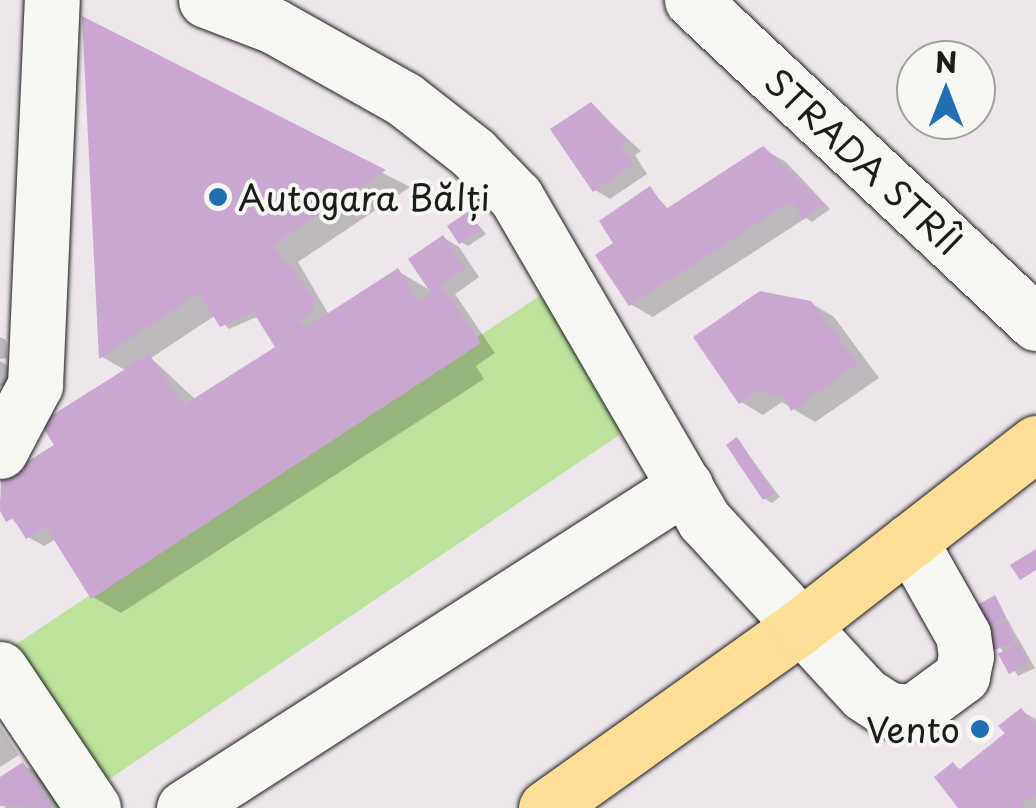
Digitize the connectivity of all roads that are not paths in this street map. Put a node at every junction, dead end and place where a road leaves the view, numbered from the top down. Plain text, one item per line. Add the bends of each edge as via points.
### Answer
1 (52, 0) edge
2 (206, 0) edge
3 (692, 0) edge
4 (1036, 323) edge
5 (1036, 444) edge
6 (0, 451) edge
7 (684, 486) junction
8 (910, 541) junction
9 (801, 626) junction
10 (0, 669) edge
11 (93, 808) edge
12 (184, 808) edge
13 (546, 808) edge

1 - 6 street via 35,385
2 - 7 street via 274,26 404,99 494,175 516,198
3 - 4 street, STRADA STRÎI
5 - 8 main road
7 - 9 street via 704,520
7 - 12 street
8 - 9 main road
8 - 9 street via 963,635 962,676 913,712 889,710 864,694
9 - 13 main road
10 - 11 street

